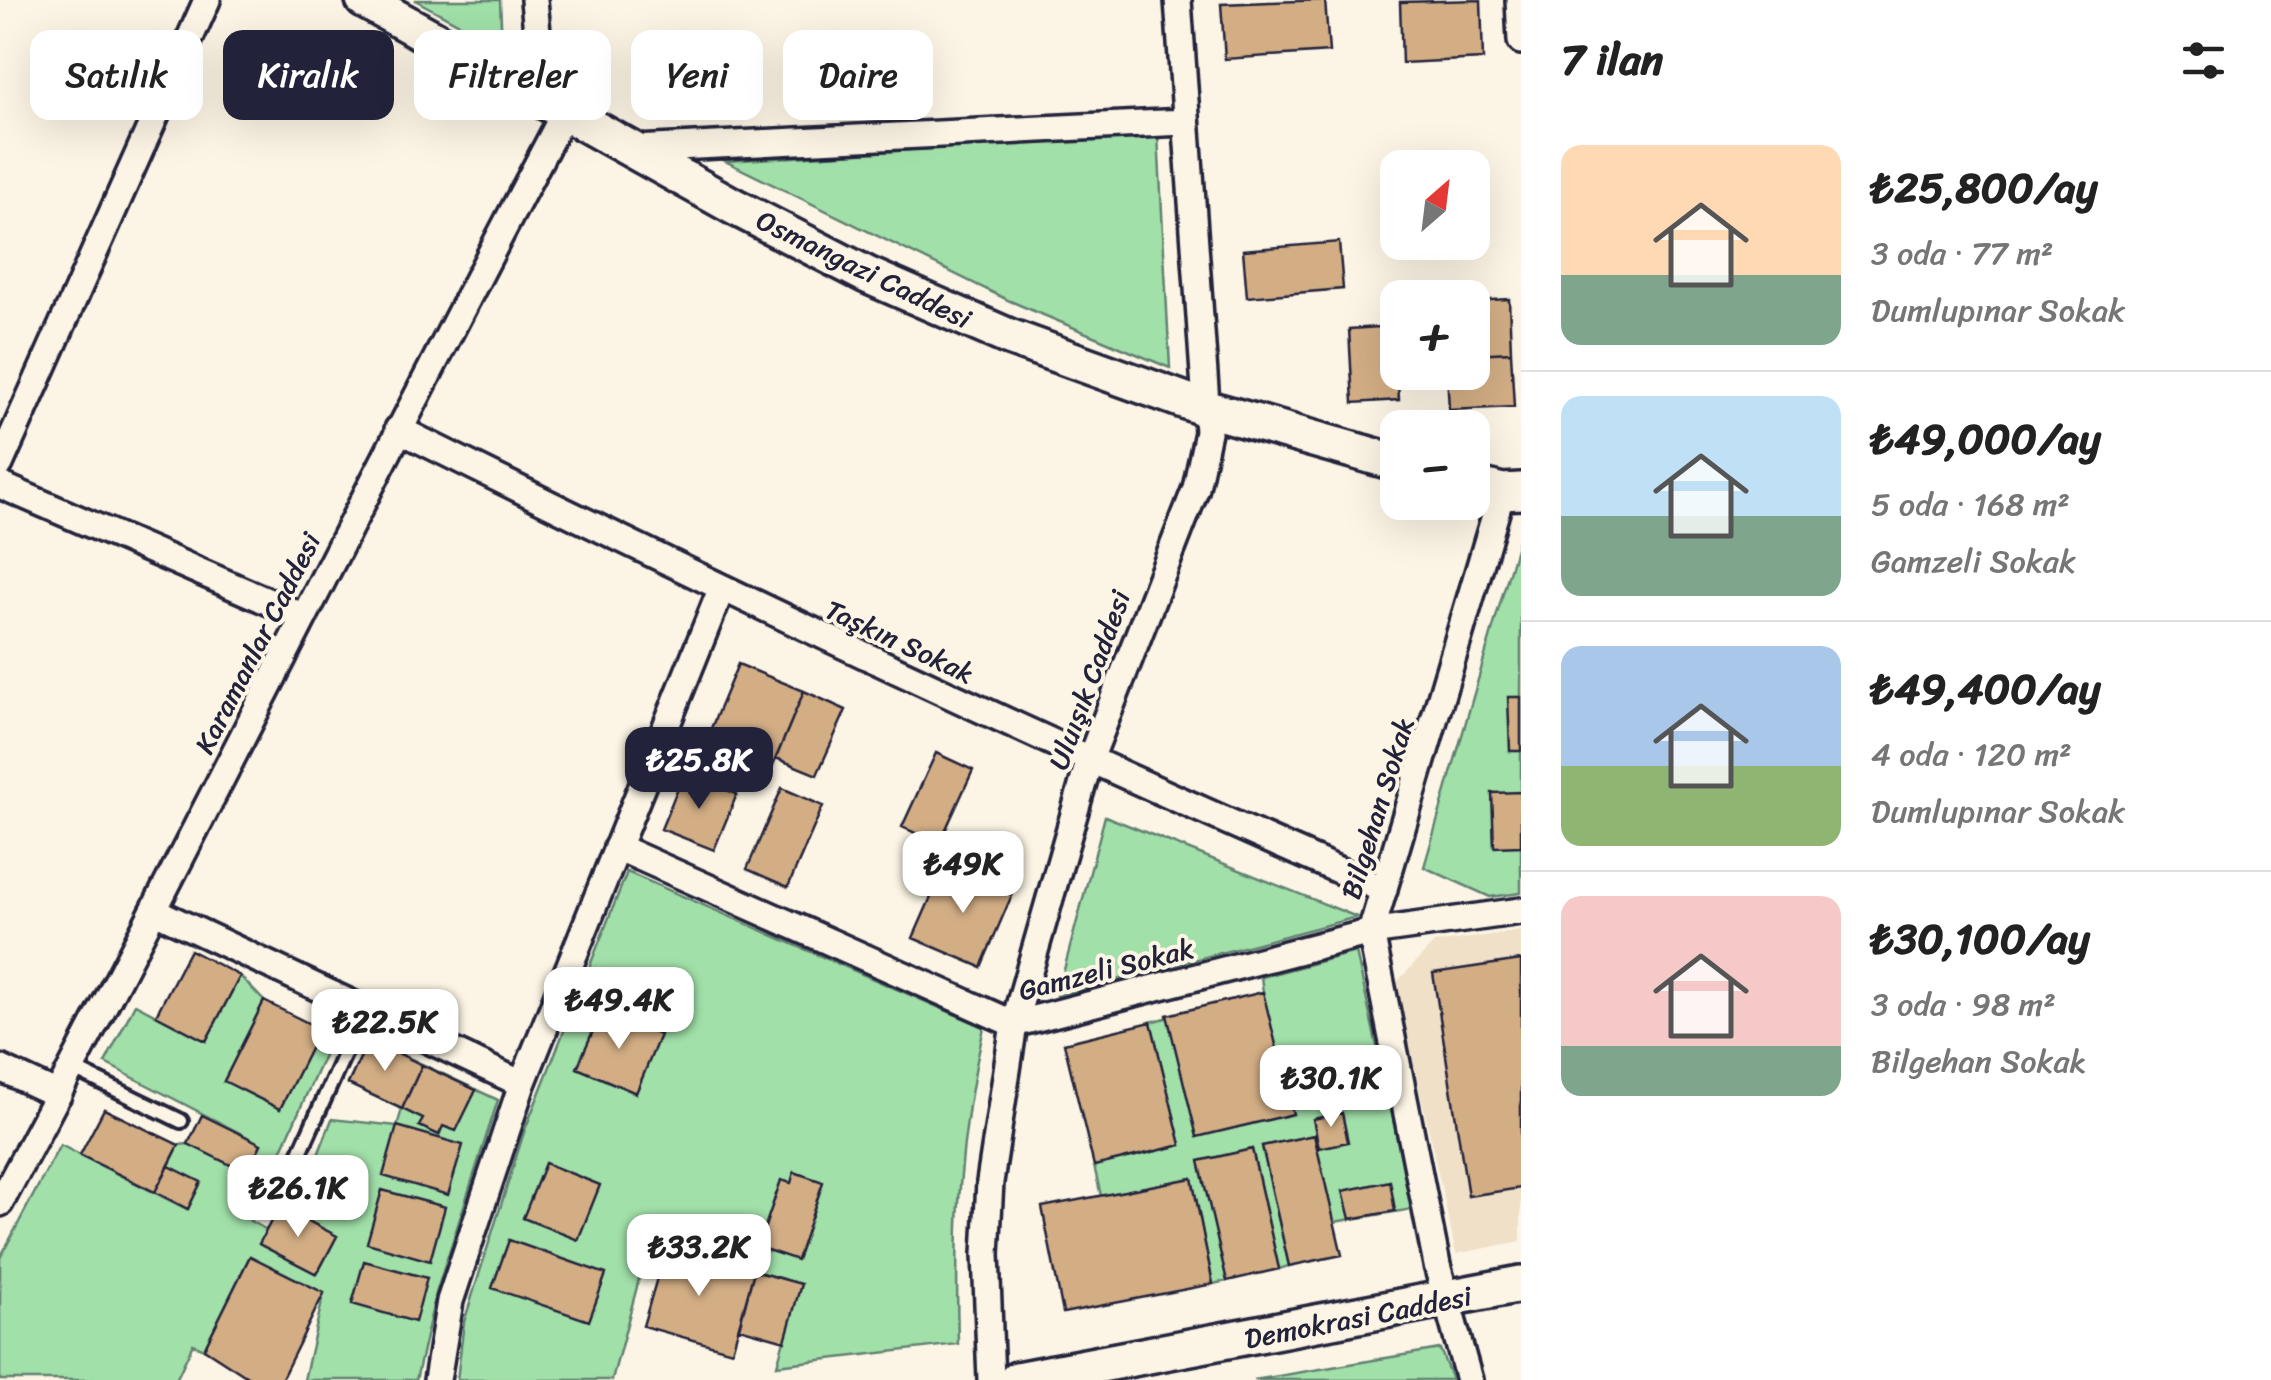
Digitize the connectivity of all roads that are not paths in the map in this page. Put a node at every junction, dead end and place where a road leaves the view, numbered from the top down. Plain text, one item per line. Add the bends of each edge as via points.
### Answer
1 (207, 0) edge
2 (364, 0) edge
3 (534, 0) edge
4 (1178, 0) edge
5 (1520, 0) edge
6 (420, 30) edge
7 (540, 30) edge
8 (1521, 41) edge
9 (547, 120) edge
10 (584, 120) edge
11 (1184, 122) junction
12 (634, 149) junction
13 (1208, 409) junction
14 (398, 429) junction
15 (1380, 458) edge
16 (0, 464) edge
17 (0, 486) edge
18 (1499, 489) edge
19 (721, 590) junction
20 (304, 617) junction
21 (1088, 762) junction
22 (617, 847) junction
23 (1384, 890) junction
24 (156, 911) junction
25 (1521, 912) edge
26 (1371, 932) junction
27 (364, 1010) junction
28 (1014, 1024) junction
29 (0, 1068) edge
30 (72, 1068) junction
31 (522, 1084) junction
32 (58, 1095) junction
33 (181, 1122) dead end
34 (284, 1186) dead end
35 (0, 1203) edge
36 (1521, 1284) edge
37 (1446, 1299) junction
38 (437, 1380) edge
39 (991, 1380) edge
40 (1017, 1380) edge
41 (1469, 1380) edge

1 - 16 street
2 - 6 street, Osmangazi Caddesi
3 - 7 street
4 - 11 street, Uluışık Caddesi
5 - 8 street
9 - 14 street, Karamanlar Caddesi
10 - 12 street, Osmangazi Caddesi
11 - 12 street
11 - 13 street, Uluışık Caddesi
12 - 13 street, Osmangazi Caddesi via 867,274 1009,337
13 - 15 street, Osmangazi Caddesi
13 - 21 street, Uluışık Caddesi via 1196,488
14 - 19 street, Taşkın Sokak
14 - 20 street, Karamanlar Caddesi
17 - 20 street
18 - 23 street, Bilgehan Sokak
19 - 21 street, Taşkın Sokak
19 - 22 street
20 - 24 street, Karamanlar Caddesi
21 - 23 street, Taşkın Sokak
21 - 28 street, Uluışık Caddesi
22 - 28 street, Gamzeli Sokak
22 - 31 street
23 - 26 street, Bilgehan Sokak
24 - 27 street
24 - 30 street, Karamanlar Caddesi
25 - 26 street, Gamzeli Sokak
26 - 28 street, Gamzeli Sokak
26 - 37 street, Bilgehan Sokak
27 - 31 street
27 - 34 lane
28 - 39 street, Uluışık Caddesi via 990,1182
29 - 32 street
30 - 32 street, Karamanlar Caddesi
30 - 33 lane
31 - 38 street via 450,1301
32 - 35 street, Karamanlar Caddesi
36 - 37 street, Demokrasi Caddesi
37 - 40 street, Demokrasi Caddesi
37 - 41 street, Bilgehan Sokak

